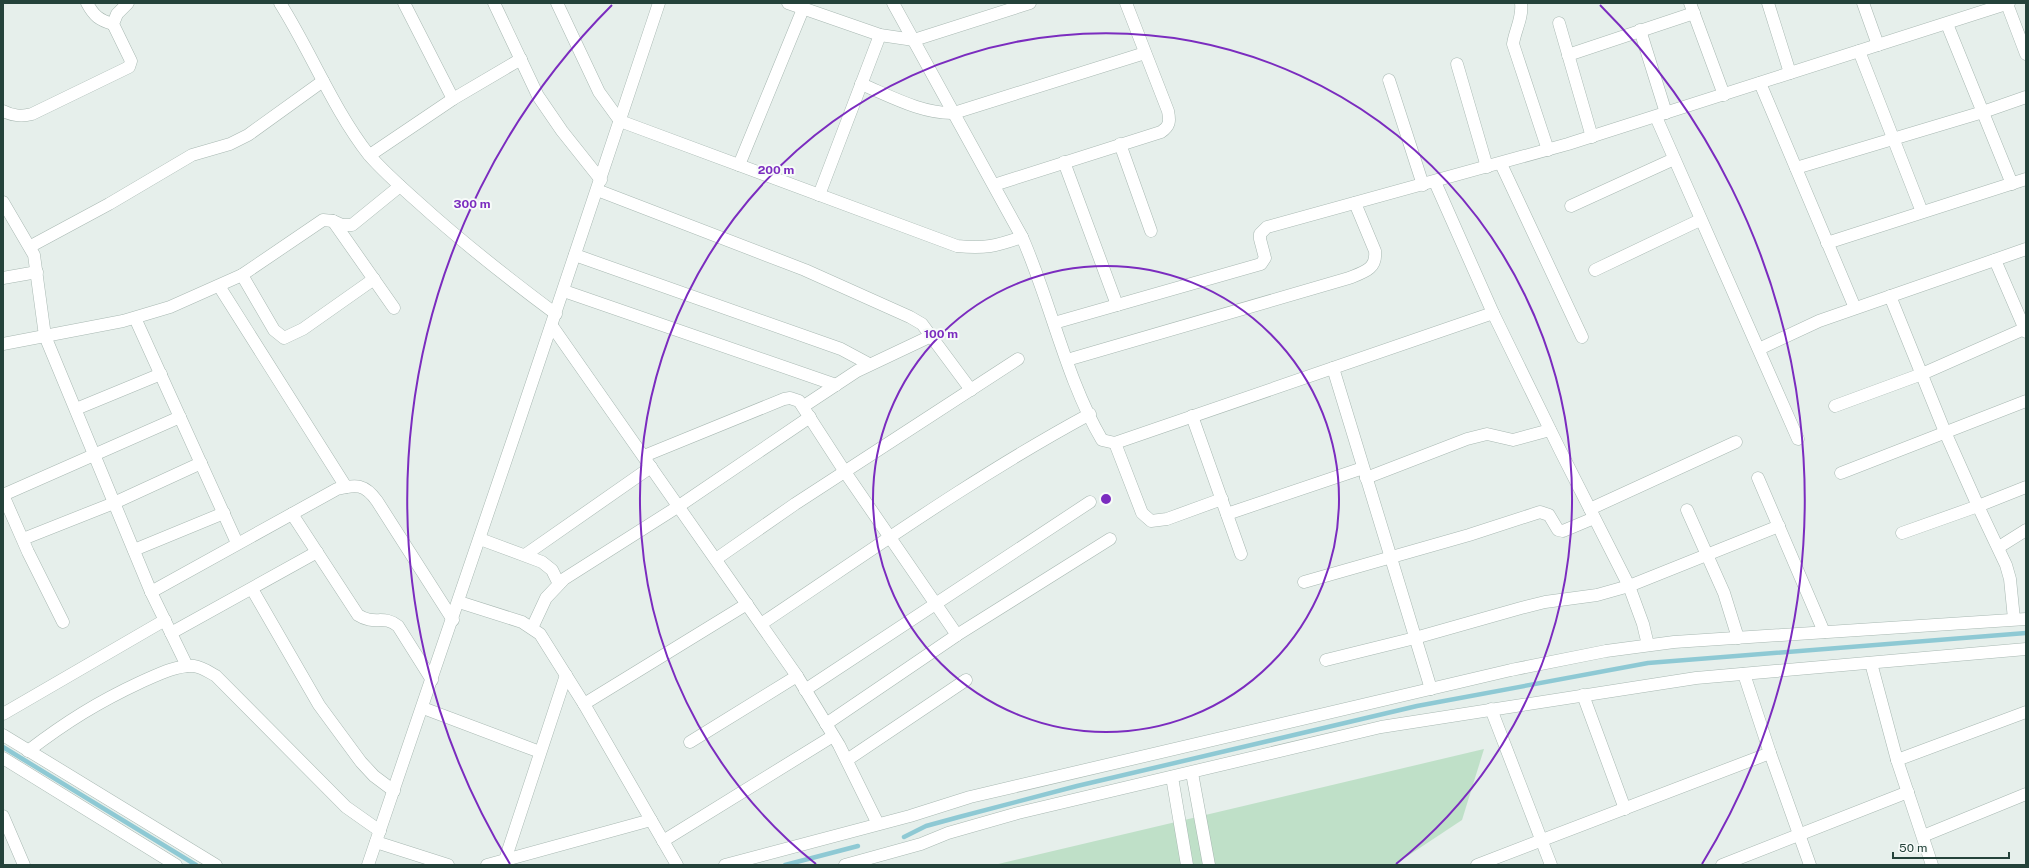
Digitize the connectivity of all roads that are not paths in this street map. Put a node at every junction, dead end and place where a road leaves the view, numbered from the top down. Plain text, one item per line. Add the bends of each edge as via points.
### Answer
1 (87, 3) edge
2 (128, 3) edge
3 (280, 3) edge
4 (494, 3) edge
5 (557, 3) edge
6 (659, 3) edge
7 (788, 3) edge
8 (892, 3) edge
9 (1030, 3) edge
10 (1126, 3) edge
11 (1521, 3) edge
12 (1768, 3) edge
13 (1863, 3) edge
14 (2008, 3) edge
15 (408, 4) edge
16 (1986, 7) edge
17 (1692, 8) edge
18 (803, 9) junction
19 (1559, 22) dead end
20 (113, 24) junction
21 (1947, 24) junction
22 (1640, 30) junction
23 (880, 35) junction
24 (914, 40) junction
25 (1878, 45) junction
26 (1859, 51) junction
27 (1145, 53) junction
28 (2026, 54) edge
29 (1568, 55) junction
30 (521, 59) junction
31 (1457, 64) dead end
32 (1790, 74) junction
33 (1389, 80) dead end
34 (323, 81) junction
35 (1760, 83) junction
36 (861, 84) junction
37 (1724, 95) junction
38 (2026, 97) edge
39 (453, 99) junction
40 (3, 111) edge
41 (1983, 112) junction
42 (954, 113) junction
43 (1661, 115) junction
44 (620, 121) junction
45 (1592, 137) junction
46 (1894, 139) junction
47 (1120, 144) junction
48 (1548, 150) junction
49 (370, 156) junction
50 (1674, 159) junction
51 (1064, 162) junction
52 (1501, 164) junction
53 (739, 165) junction
54 (1487, 167) junction
55 (1796, 168) junction
56 (2026, 179) edge
57 (1429, 183) junction
58 (994, 184) junction
59 (2012, 184) junction
60 (599, 185) junction
61 (400, 186) junction
62 (819, 194) junction
63 (3, 202) edge
64 (1355, 203) junction
65 (1571, 206) dead end
66 (1922, 212) junction
67 (1700, 220) junction
68 (333, 221) junction
69 (1151, 231) dead end
70 (1022, 237) junction
71 (1827, 243) junction
72 (31, 246) junction
73 (2026, 249) edge
74 (576, 255) junction
75 (1995, 260) junction
76 (1595, 270) dead end
77 (37, 272) junction
78 (242, 275) junction
79 (3, 278) edge
80 (374, 279) junction
81 (218, 286) junction
82 (564, 291) junction
83 (1890, 296) junction
84 (1117, 306) junction
85 (394, 308) dead end
86 (1855, 308) junction
87 (1493, 313) junction
88 (556, 314) junction
89 (135, 318) junction
90 (1054, 323) junction
91 (552, 326) junction
92 (2025, 331) edge
93 (45, 336) junction
94 (932, 336) junction
95 (1582, 337) dead end
96 (3, 344) edge
97 (1759, 349) junction
98 (1018, 359) dead end
99 (1067, 360) junction
100 (869, 364) junction
101 (1333, 368) junction
102 (161, 374) junction
103 (1922, 374) junction
104 (836, 385) junction
105 (971, 390) junction
106 (2026, 401) edge
107 (1835, 406) dead end
108 (76, 409) junction
109 (807, 412) junction
110 (1090, 414) junction
111 (1192, 416) junction
112 (180, 417) junction
113 (1550, 430) junction
114 (1945, 432) junction
115 (1798, 439) dead end
116 (1736, 442) dead end
117 (1115, 443) junction
118 (95, 454) junction
119 (644, 456) junction
120 (201, 463) junction
121 (652, 467) junction
122 (845, 472) junction
123 (1364, 473) junction
124 (1840, 473) dead end
125 (1758, 478) dead end
126 (346, 487) junction
127 (2026, 487) edge
128 (1222, 499) junction
129 (1090, 502) dead end
130 (114, 503) junction
131 (679, 506) junction
132 (1978, 506) junction
133 (1687, 510) dead end
134 (224, 513) junction
135 (292, 514) junction
136 (1227, 514) junction
137 (1592, 514) junction
138 (8, 519) edge
139 (1779, 526) junction
140 (2026, 530) edge
141 (1902, 533) dead end
142 (891, 537) junction
143 (23, 539) junction
144 (480, 539) junction
145 (1110, 539) dead end
146 (238, 543) junction
147 (1999, 547) junction
148 (134, 550) junction
149 (317, 552) junction
150 (1242, 554) dead end
151 (525, 555) junction
152 (1707, 555) junction
153 (1390, 557) junction
154 (716, 559) junction
155 (1304, 582) dead end
156 (559, 584) junction
157 (1629, 586) junction
158 (252, 589) junction
159 (151, 592) junction
160 (458, 602) junction
161 (935, 603) junction
162 (747, 604) junction
163 (2020, 619) edge
164 (165, 620) junction
165 (452, 620) junction
166 (63, 622) dead end
167 (761, 624) junction
168 (532, 628) junction
169 (1824, 632) junction
170 (170, 633) junction
171 (957, 635) junction
172 (1415, 638) junction
173 (1738, 638) junction
174 (1648, 645) junction
175 (2026, 649) edge
176 (1326, 660) dead end
177 (1870, 663) junction
178 (186, 666) junction
179 (1744, 674) junction
180 (566, 675) junction
181 (797, 676) junction
182 (432, 680) junction
183 (966, 680) dead end
184 (1431, 689) junction
185 (805, 690) junction
186 (1583, 695) junction
187 (584, 704) junction
188 (423, 708) junction
189 (1491, 709) junction
190 (2026, 712) edge
191 (3, 714) edge
192 (826, 724) junction
193 (3, 734) edge
194 (833, 736) junction
195 (690, 742) dead end
196 (28, 751) junction
197 (540, 752) junction
198 (1770, 753) junction
199 (3, 758) edge
200 (847, 760) junction
201 (1897, 760) junction
202 (1182, 775) junction
203 (394, 791) junction
204 (1908, 792) junction
205 (2026, 794) edge
206 (1625, 809) junction
207 (3, 816) edge
208 (651, 820) junction
209 (878, 824) junction
210 (1799, 835) junction
211 (1923, 836) junction
212 (378, 837) junction
213 (664, 841) junction
214 (1542, 841) junction
215 (505, 860) junction
216 (882, 860) edge
217 (172, 864) edge
218 (24, 865) edge
219 (216, 865) edge
220 (368, 865) edge
221 (448, 865) edge
222 (487, 865) edge
223 (677, 865) edge
224 (725, 865) edge
225 (845, 865) edge
226 (1187, 865) edge
227 (1209, 865) edge
228 (1477, 865) edge
229 (1551, 865) edge
230 (1722, 865) edge
231 (1810, 865) edge
232 (1932, 865) edge

1 - 20 street via 98,19
2 - 20 street via 117,14
3 - 34 street
4 - 30 street
5 - 44 street via 599,92
6 - 44 street
7 - 18 street
8 - 24 street
9 - 24 street
10 - 27 street
11 - 48 street via 1521,18 1513,44
12 - 32 street
13 - 25 street
14 - 16 street
14 - 28 street
15 - 39 street
16 - 21 street
17 - 22 street
17 - 37 street
18 - 23 street
18 - 53 street
19 - 29 street
20 - 40 street via 131,61 129,67 32,114 22,117
21 - 25 street
21 - 41 street
22 - 29 street
22 - 43 street
23 - 24 street
23 - 36 street
24 - 42 street
25 - 26 street
26 - 32 street
26 - 46 street
27 - 42 street
27 - 47 street via 1170,121 1161,132
29 - 45 street
30 - 39 street
30 - 60 street via 538,96
31 - 54 street
32 - 35 street
33 - 57 street
34 - 49 street
34 - 72 street via 248,135 230,144 192,155
35 - 37 street
35 - 55 street
36 - 42 street via 926,109
36 - 62 street
37 - 43 street
38 - 41 street
39 - 49 street
41 - 46 street
41 - 59 street
42 - 58 street
43 - 45 street
43 - 50 street
44 - 53 street
44 - 60 street
45 - 48 street
46 - 55 street
46 - 66 street
47 - 51 street
47 - 69 street
48 - 52 street
49 - 61 street
50 - 65 street
50 - 67 street
51 - 58 street
51 - 84 street
52 - 54 street
52 - 95 street
53 - 62 street
54 - 57 street
55 - 71 street
56 - 59 street
57 - 64 street
57 - 87 street
58 - 70 street
59 - 66 street
60 - 74 street
60 - 94 street via 867,297 922,324
61 - 68 street via 357,222 347,226
61 - 88 street via 501,273
62 - 70 street via 957,246 994,247
63 - 72 street
64 - 84 street via 1267,227 1260,234 1265,258 1260,264
64 - 99 street via 1375,251 1376,259 1365,271 1349,278
66 - 71 street
67 - 76 street
67 - 97 street
68 - 78 street via 318,222
68 - 80 street
70 - 90 street via 1038,274
71 - 86 street
72 - 77 street
73 - 75 street
74 - 82 street
74 - 100 street via 840,349
75 - 83 street
75 - 92 street
77 - 79 street
77 - 93 street
78 - 80 street via 274,330 284,338 304,329
78 - 81 street
80 - 85 street
81 - 89 street via 170,307
81 - 126 street
82 - 88 street
82 - 104 street
83 - 86 street
83 - 103 street
84 - 90 street
86 - 97 street via 1799,329
87 - 101 street
87 - 113 street
88 - 91 street
89 - 93 street
89 - 102 street
90 - 99 street
91 - 119 street
91 - 144 street
92 - 103 street
93 - 96 street
93 - 108 street
94 - 100 street
94 - 105 street
97 - 115 street
98 - 105 street
99 - 110 street
100 - 104 street
101 - 111 street
101 - 123 street
102 - 108 street
102 - 112 street
103 - 107 street
103 - 114 street
104 - 109 street
105 - 122 street
106 - 114 street
108 - 118 street
109 - 119 street via 795,399 784,399
109 - 122 street
109 - 131 street
110 - 117 street via 1102,440
110 - 142 street via 985,475
111 - 117 street
111 - 128 street
112 - 118 street
112 - 120 street
113 - 123 street via 1513,440 1487,434
113 - 137 street
114 - 124 street
114 - 132 street
116 - 137 street
117 - 128 street via 1142,513 1151,521 1167,519
118 - 130 street
118 - 138 street via 3,495
119 - 121 street
120 - 130 street
120 - 134 street
121 - 131 street
121 - 151 street
122 - 142 street
122 - 154 street
123 - 136 street
123 - 153 street
125 - 139 street
126 - 135 street via 337,489
126 - 165 street via 355,485 370,492
127 - 132 street
128 - 136 street
129 - 161 street
130 - 143 street
130 - 148 street
131 - 154 street
131 - 156 street
132 - 141 street
132 - 147 street
133 - 152 street
134 - 146 street
134 - 148 street
135 - 146 street
135 - 149 street
136 - 150 street
137 - 153 street via 1563,531 1558,530 1549,515 1540,512
137 - 157 street
138 - 143 street
139 - 152 street
139 - 169 street
140 - 147 street
142 - 161 street
142 - 167 street
143 - 166 street
144 - 151 street
144 - 160 street
145 - 171 street
146 - 159 street
147 - 163 street
148 - 159 street
149 - 158 street
149 - 182 street via 358,615 374,621 391,621 398,626
151 - 156 street via 542,562 552,570
152 - 157 street
152 - 173 street via 1724,593
153 - 155 street
153 - 172 street
154 - 162 street
156 - 168 street via 546,598
157 - 172 street via 1597,595 1521,608
157 - 174 street
158 - 170 street
158 - 203 street via 319,705 361,762
159 - 164 street
160 - 165 street
160 - 168 street via 522,622
161 - 171 street
161 - 185 street
162 - 167 street
162 - 187 street
163 - 169 street
164 - 170 street
164 - 191 street
165 - 182 street
167 - 181 street
168 - 180 street via 540,634
169 - 173 street
170 - 178 street
171 - 192 street
172 - 176 street
172 - 184 street
173 - 174 street
174 - 184 street via 1592,654
175 - 177 street
177 - 179 street
177 - 201 street
178 - 196 street via 162,672 108,697 69,720
178 - 212 street via 195,666 216,676
179 - 186 street via 1696,678
179 - 198 street
180 - 187 street
180 - 197 street
181 - 185 street
181 - 195 street
182 - 188 street
183 - 200 street
184 - 209 street via 978,795
185 - 192 street
186 - 189 street
186 - 206 street
187 - 208 street
188 - 197 street
188 - 203 street
189 - 202 street via 1381,727
189 - 214 street
190 - 201 street
192 - 194 street
193 - 196 street
194 - 200 street
194 - 213 street
196 - 219 street
197 - 215 street
198 - 206 street
198 - 210 street
199 - 217 street
200 - 209 street
201 - 204 street
202 - 216 street via 1018,813
202 - 226 street
202 - 227 street
203 - 212 street
204 - 210 street
204 - 211 street
205 - 211 street
206 - 214 street
207 - 218 street
208 - 213 street
208 - 215 street
209 - 224 street
210 - 230 street
210 - 231 street
211 - 232 street
212 - 220 street
212 - 221 street
213 - 223 street
214 - 228 street
214 - 229 street
215 - 222 street
216 - 225 street

